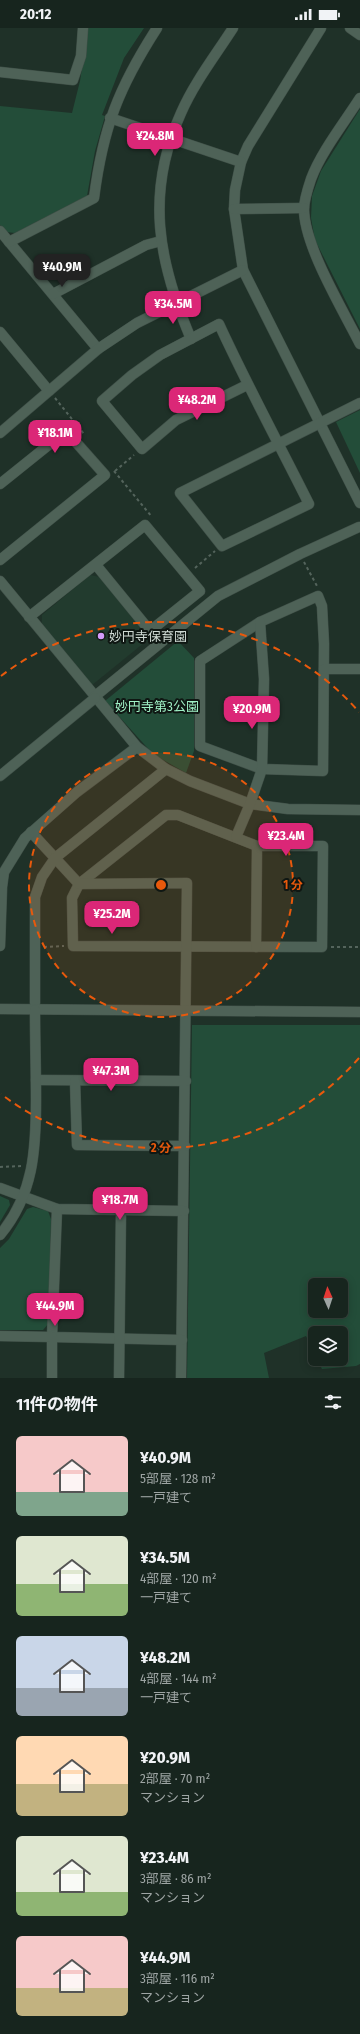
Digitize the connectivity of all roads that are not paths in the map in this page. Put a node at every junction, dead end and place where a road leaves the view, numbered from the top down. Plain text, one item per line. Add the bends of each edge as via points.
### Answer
1 (83, 28) edge
2 (157, 28) edge
3 (233, 28) edge
4 (321, 28) edge
5 (350, 28) edge
6 (360, 35) edge
7 (0, 72) edge
8 (360, 98) edge
9 (110, 118) junction
10 (171, 139) junction
11 (241, 162) junction
12 (304, 208) junction
13 (234, 209) junction
14 (0, 231) edge
15 (161, 241) junction
16 (9, 242) junction
17 (243, 270) junction
18 (53, 294) junction
19 (176, 303) junction
20 (0, 332) edge
21 (191, 339) junction
22 (360, 344) edge
23 (98, 349) junction
24 (247, 385) junction
25 (49, 391) junction
26 (360, 403) edge
27 (320, 423) junction
28 (0, 433) edge
29 (279, 444) junction
30 (0, 484) edge
31 (360, 503) edge
32 (359, 527) dead end
33 (0, 560) edge
34 (96, 565) junction
35 (0, 581) edge
36 (29, 616) junction
37 (260, 622) junction
38 (324, 669) junction
39 (360, 669) edge
40 (95, 697) junction
41 (137, 747) junction
42 (166, 769) junction
43 (262, 769) junction
44 (0, 776) edge
45 (250, 804) junction
46 (360, 810) edge
47 (31, 832) junction
48 (236, 837) junction
49 (257, 846) junction
50 (55, 858) junction
51 (79, 884) junction
52 (1, 886) edge
53 (0, 946) edge
54 (187, 947) junction
55 (256, 947) junction
56 (35, 1007) junction
57 (0, 1009) edge
58 (187, 1010) junction
59 (360, 1012) edge
60 (36, 1080) junction
61 (75, 1081) junction
62 (186, 1081) junction
63 (185, 1146) junction
64 (0, 1188) edge
65 (23, 1196) junction
66 (57, 1209) junction
67 (121, 1210) junction
68 (184, 1211) junction
69 (0, 1235) edge
70 (0, 1336) edge
71 (52, 1337) junction
72 (119, 1339) junction
73 (182, 1340) junction
74 (52, 1378) edge
75 (118, 1378) edge
76 (181, 1378) edge

1 - 7 street via 81,56 73,80
2 - 9 street via 129,73
3 - 10 street via 181,113
4 - 11 street via 262,122
5 - 6 street
8 - 12 street via 311,178
9 - 10 street
9 - 16 street via 98,167 94,198
10 - 11 street
10 - 15 street via 159,201
11 - 13 street
12 - 13 street
12 - 22 street via 308,233 317,258
13 - 17 street
14 - 16 street
15 - 18 street via 146,245
15 - 19 street
16 - 18 street
17 - 19 street
17 - 27 street
18 - 23 street
19 - 21 street
19 - 23 street via 137,323
20 - 25 street
21 - 24 street via 219,324
21 - 24 street via 160,355 102,401 142,450 176,420
23 - 25 street
24 - 29 street
25 - 28 street
26 - 27 street
27 - 29 street
27 - 31 street
29 - 29 street via 180,493 222,546 309,504
30 - 33 street via 66,431 105,475
32 - 40 street via 300,554 209,602
34 - 34 street via 145,524 200,591 150,631
34 - 36 street
35 - 36 street
36 - 40 street
37 - 38 street via 318,596 322,606
37 - 43 street via 264,679
37 - 43 street via 200,661 200,746
38 - 39 street
38 - 43 street via 323,771
40 - 41 street
40 - 44 street
41 - 42 street
41 - 47 street via 77,792
42 - 45 street
42 - 50 street
43 - 45 street
45 - 46 street via 288,809
45 - 48 street
47 - 50 street
47 - 52 street via 4,872
48 - 49 street
48 - 51 street via 178,815 166,815
49 - 55 street
49 - 55 street via 323,846 322,947
50 - 51 street
50 - 56 street via 42,877 35,897
51 - 54 street via 187,883
51 - 54 street via 72,898 73,946
52 - 53 street
54 - 55 street
54 - 58 street
56 - 57 street
56 - 58 street
56 - 60 street
58 - 59 street
58 - 62 street
60 - 61 street
60 - 65 street via 34,1156
61 - 62 street
61 - 63 street via 77,1145
62 - 63 street
63 - 68 street
64 - 65 street
65 - 66 street
65 - 69 street
66 - 67 street
66 - 71 street
67 - 68 street
67 - 72 street
68 - 73 street
70 - 71 street
71 - 72 street
71 - 74 street
72 - 73 street
72 - 75 street
73 - 76 street

